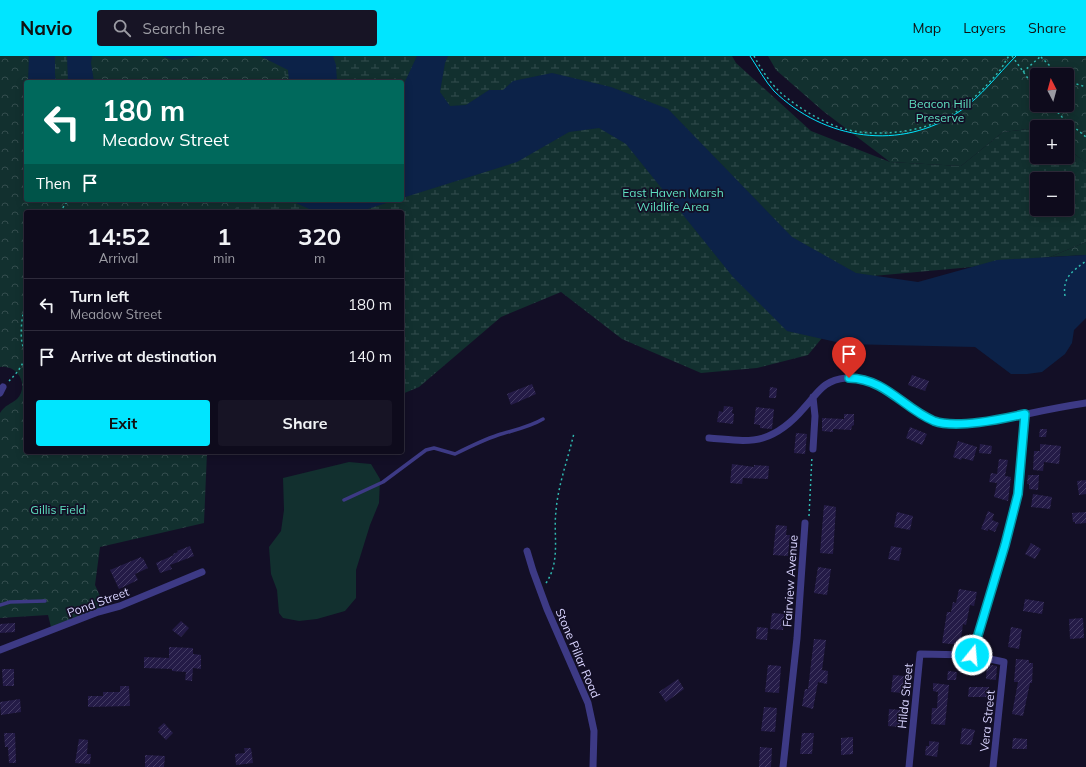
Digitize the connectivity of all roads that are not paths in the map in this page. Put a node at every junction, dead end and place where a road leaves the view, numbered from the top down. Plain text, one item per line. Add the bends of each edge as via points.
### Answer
1 (813, 397) junction
2 (1086, 403) edge
3 (1025, 414) junction
4 (543, 418) dead end
5 (709, 438) dead end
6 (813, 449) road end
7 (344, 500) dead end
8 (805, 523) road end
9 (527, 551) dead end
10 (202, 572) dead end
11 (45, 602) dead end
12 (0, 605) edge
13 (0, 650) edge
14 (972, 655) junction
15 (593, 767) edge
16 (783, 767) edge
17 (909, 767) edge
18 (993, 767) edge

1 - 3 street via 822,386 838,379 860,378 872,381 936,421 956,424
1 - 5 street via 791,422 763,437 751,440
1 - 6 street
2 - 3 street
3 - 14 street via 1018,494
4 - 7 lane via 534,424 497,435 455,454 434,448 426,450 383,482
8 - 16 street, Fairview Avenue via 797,638
9 - 15 street, Stone Pillar Road via 539,588 588,703 594,730
10 - 13 street, Pond Street via 120,606
11 - 12 lane via 10,602
14 - 17 street, Hilda Street via 920,654
14 - 18 street, Vera Street via 1004,662

